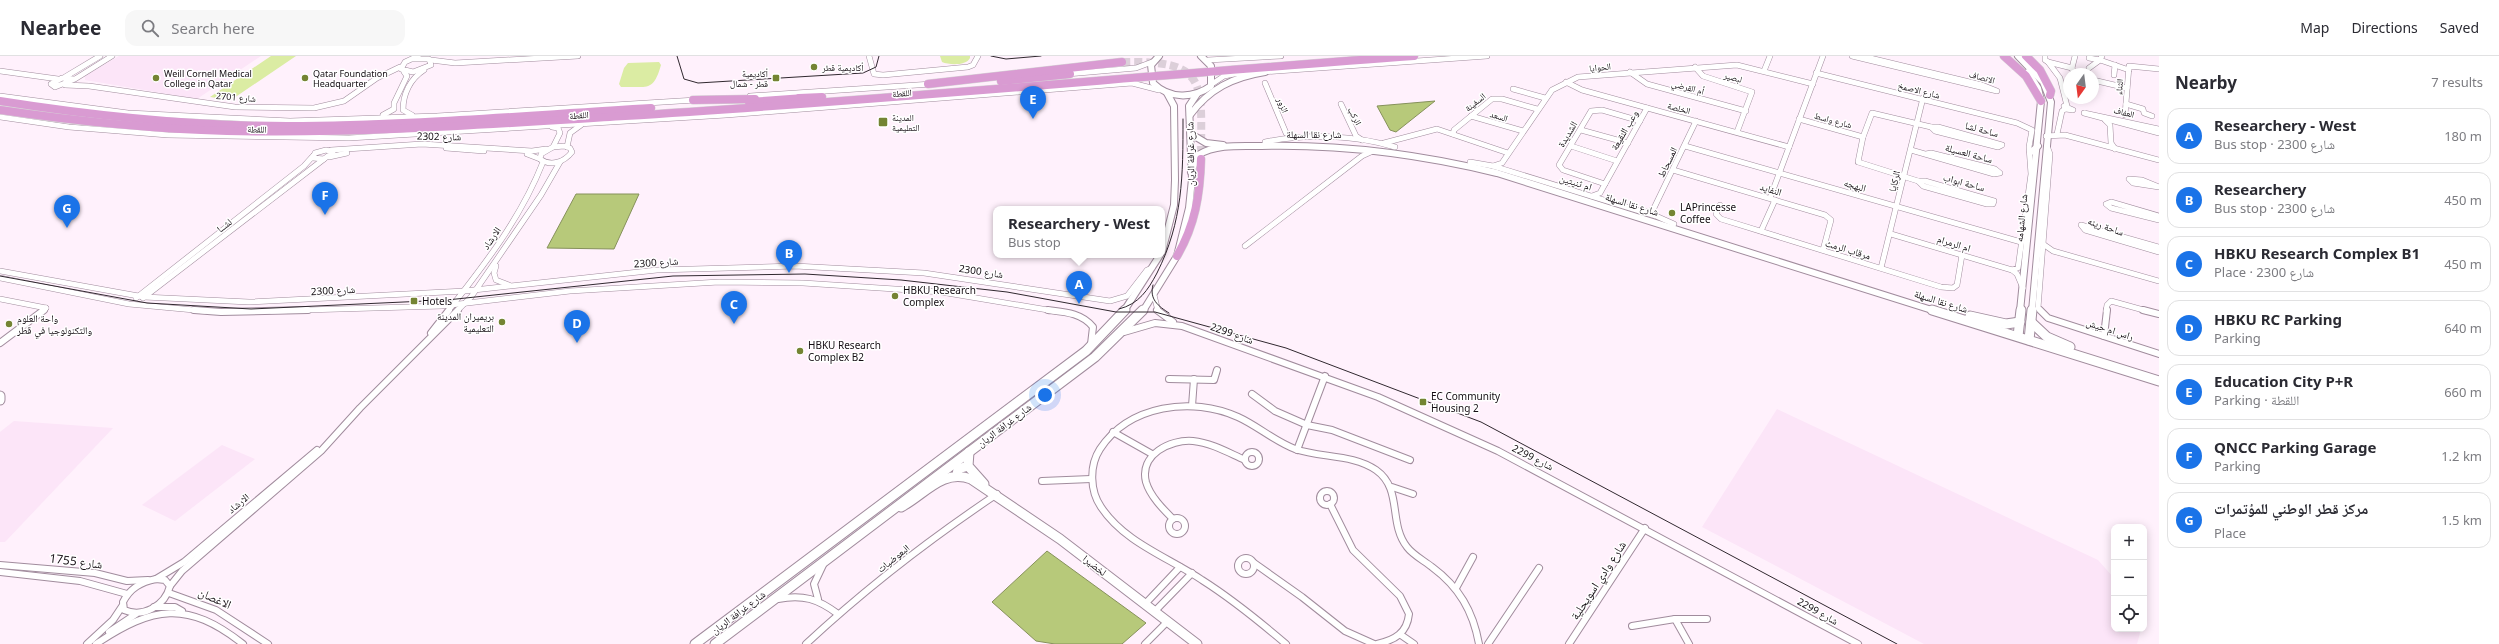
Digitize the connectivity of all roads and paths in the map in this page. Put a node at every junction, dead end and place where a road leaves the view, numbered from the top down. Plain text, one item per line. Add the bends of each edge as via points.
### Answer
1 (100, 56) edge
2 (112, 56) edge
3 (418, 56) edge
4 (578, 56) edge
5 (869, 56) edge
6 (978, 56) edge
7 (1159, 56) edge
8 (1201, 56) edge
9 (1280, 56) edge
10 (1338, 56) edge
11 (1414, 56) edge
12 (1487, 56) edge
13 (1770, 56) edge
14 (1823, 56) edge
15 (1852, 56) edge
16 (1862, 56) edge
17 (2004, 56) edge
18 (2012, 56) edge
19 (2018, 56) edge
20 (2026, 56) edge
21 (2045, 56) edge
22 (2074, 56) edge
23 (1399, 57) junction
24 (428, 58) edge
25 (2089, 58) dead end
26 (2101, 58) edge
27 (412, 59) junction
28 (1122, 62) tunnel mouth
29 (1152, 62) junction
30 (2048, 62) junction
31 (448, 63) junction
32 (2114, 65) junction
33 (1211, 66) junction
34 (1319, 67) junction
35 (1695, 67) junction
36 (2072, 68) joint
37 (2089, 68) dead end
38 (426, 69) junction
39 (2159, 69) edge
40 (402, 70) junction
41 (2129, 70) junction
42 (0, 71) edge
43 (1764, 71) junction
44 (1265, 72) junction
45 (1630, 72) junction
46 (1817, 72) junction
47 (1070, 74) joint
48 (1150, 74) junction
49 (2114, 75) dead end
50 (62, 78) junction
51 (47, 79) junction
52 (74, 79) junction
53 (2099, 81) edge
54 (1566, 82) junction
55 (52, 83) junction
56 (1264, 83) dead end
57 (1212, 84) junction
58 (1812, 84) junction
59 (65, 85) junction
60 (89, 86) junction
61 (1070, 88) junction
62 (2127, 88) junction
63 (926, 89) junction
64 (1513, 89) dead end
65 (1159, 90) junction
66 (1167, 93) junction
67 (1197, 94) junction
68 (0, 96) edge
69 (2050, 96) junction
70 (822, 97) junction
71 (1545, 98) junction
72 (1923, 99) junction
73 (693, 100) junction
74 (0, 101) edge
75 (2041, 101) junction
76 (2147, 103) dead end
77 (1341, 104) dead end
78 (2126, 104) junction
79 (784, 106) junction
80 (2066, 107) junction
81 (1647, 108) junction
82 (1537, 109) junction
83 (2143, 109) junction
84 (0, 110) edge
85 (1746, 111) junction
86 (2085, 113) junction
87 (1880, 114) joint
88 (1190, 115) junction
89 (437, 116) junction
90 (1471, 116) junction
91 (2124, 116) junction
92 (2152, 116) dead end
93 (0, 117) edge
94 (685, 117) junction
95 (346, 119) junction
96 (2104, 119) junction
97 (1799, 120) junction
98 (1640, 121) junction
99 (1696, 121) junction
100 (2118, 121) junction
101 (2133, 123) junction
102 (582, 124) junction
103 (1917, 124) junction
104 (339, 125) junction
105 (2110, 125) junction
106 (548, 126) junction
107 (1930, 127) junction
108 (2159, 129) edge
109 (1581, 130) junction
110 (1523, 131) junction
111 (1737, 132) junction
112 (2159, 132) edge
113 (309, 133) junction
114 (423, 134) junction
115 (1190, 134) junction
116 (1453, 134) junction
117 (2057, 134) junction
118 (1285, 136) junction
119 (1863, 137) junction
120 (2046, 139) junction
121 (1352, 140) junction
122 (1264, 142) junction
123 (1206, 143) junction
124 (1628, 143) junction
125 (1381, 146) junction
126 (1570, 146) junction
127 (1685, 146) junction
128 (1790, 146) junction
129 (2038, 146) junction
130 (553, 147) junction
131 (567, 147) junction
132 (1230, 147) junction
133 (1395, 147) junction
134 (2113, 147) junction
135 (546, 149) junction
136 (331, 150) junction
137 (1910, 150) junction
138 (2031, 152) junction
139 (1508, 153) junction
140 (1926, 154) junction
141 (313, 156) junction
142 (326, 158) junction
143 (1201, 159) tunnel mouth
144 (1360, 159) junction
145 (2159, 159) edge
146 (542, 160) junction
147 (1617, 161) junction
148 (560, 162) junction
149 (1470, 162) junction
150 (1502, 162) junction
151 (1862, 165) joint
152 (1493, 166) junction
153 (1504, 169) junction
154 (1673, 170) junction
155 (1191, 172) junction
156 (1780, 173) junction
157 (1904, 178) junction
158 (1918, 181) junction
159 (1605, 184) junction
160 (2159, 187) edge
161 (1600, 193) junction
162 (1590, 196) junction
163 (1773, 199) junction
164 (1605, 200) junction
165 (1720, 205) dead end
166 (1897, 206) junction
167 (1653, 210) junction
168 (1644, 212) junction
169 (1656, 216) junction
170 (2159, 216) edge
171 (2159, 220) edge
172 (2030, 222) junction
173 (1674, 224) junction
174 (2023, 228) junction
175 (1761, 231) junction
176 (1891, 234) junction
177 (2038, 237) junction
178 (1165, 241) edge
179 (2021, 242) junction
180 (1245, 246) dead end
181 (2159, 247) edge
182 (2043, 248) junction
183 (1823, 250) junction
184 (2159, 252) edge
185 (1962, 255) junction
186 (2020, 255) junction
187 (1177, 256) junction
188 (1158, 258) edge
189 (498, 259) junction
190 (2042, 263) junction
191 (2026, 266) junction
192 (1153, 267) junction
193 (1882, 268) junction
194 (2035, 269) junction
195 (2012, 270) junction
196 (0, 271) edge
197 (0, 278) edge
198 (2159, 281) edge
199 (514, 286) junction
200 (476, 290) junction
201 (2024, 290) junction
202 (465, 291) junction
203 (1154, 295) junction
204 (141, 297) junction
205 (0, 299) edge
206 (198, 301) junction
207 (132, 304) junction
208 (464, 304) junction
209 (454, 305) junction
210 (425, 307) junction
211 (192, 310) junction
212 (2159, 314) edge
213 (1970, 316) junction
214 (443, 318) junction
215 (2055, 321) joint
216 (2020, 322) junction
217 (2031, 322) junction
218 (1182, 326) junction
219 (1124, 332) junction
220 (2018, 334) junction
221 (2104, 336) junction
222 (2030, 337) junction
223 (0, 342) edge
224 (1091, 346) junction
225 (2070, 347) junction
226 (419, 349) junction
227 (2159, 354) edge
228 (1217, 370) dead end
229 (2159, 375) edge
230 (1325, 376) junction
231 (1169, 379) dead end
232 (1194, 379) junction
233 (2159, 381) edge
234 (1252, 394) dead end
235 (0, 396) edge
236 (0, 400) edge
237 (1192, 406) junction
238 (1307, 426) junction
239 (1113, 432) junction
240 (331, 439) junction
241 (1297, 450) junction
242 (969, 452) junction
243 (1152, 454) junction
244 (1245, 458) dead end
245 (1410, 460) dead end
246 (968, 466) junction
247 (957, 475) junction
248 (1092, 479) junction
249 (1042, 481) dead end
250 (1392, 487) junction
251 (994, 492) junction
252 (1413, 494) dead end
253 (1330, 504) dead end
254 (888, 513) junction
255 (1171, 521) dead end
256 (1645, 528) junction
257 (1473, 557) dead end
258 (825, 560) junction
259 (0, 565) edge
260 (1180, 567) junction
261 (1254, 567) dead end
262 (1539, 568) dead end
263 (0, 572) edge
264 (1192, 574) junction
265 (152, 580) junction
266 (1456, 588) junction
267 (169, 589) junction
268 (1157, 592) junction
269 (127, 594) junction
270 (818, 598) junction
271 (1167, 599) junction
272 (772, 600) junction
273 (1145, 604) junction
274 (122, 605) junction
275 (154, 608) junction
276 (1155, 611) junction
277 (138, 613) junction
278 (190, 614) junction
279 (838, 614) junction
280 (1675, 619) junction
281 (1707, 619) dead end
282 (1168, 621) junction
283 (1632, 626) dead end
284 (1401, 635) junction
285 (87, 644) edge
286 (96, 644) edge
287 (243, 644) edge
288 (268, 644) edge
289 (695, 644) edge
290 (715, 644) edge
291 (806, 644) edge
292 (1145, 644) edge
293 (1198, 644) edge
294 (1286, 644) edge
295 (1375, 644) edge
296 (1414, 644) edge
297 (1479, 644) edge
298 (1488, 644) edge
299 (1569, 644) edge
300 (1689, 644) edge
301 (1858, 644) edge

1 - 50 street
2 - 52 street
3 - 27 street
4 - 31 street
5 - 6 street via 870,67 877,75 968,67 973,65
7 - 29 main road
8 - 33 main road
9 - 33 street, اللقطة
10 - 33 main road, اللقطة
11 - 23 main road, اللقطة
12 - 34 street
13 - 43 street
14 - 46 street
15 - 16 street, الانصاف via 1997,91 1982,85
17 - 75 main road via 2026,76
18 - 75 main road via 2032,77
19 - 69 main road via 2036,74
20 - 69 main road via 2046,79 2052,91
21 - 30 street
22 - 36 street
23 - 33 main road, اللقطة
23 - 34 main road
24 - 27 street
24 - 31 street
24 - 38 street
25 - 26 street
26 - 32 street
26 - 37 street
27 - 40 street
28 - 63 main road
29 - 47 street via 1136,68
29 - 48 main road
30 - 36 street
30 - 80 street via 2062,82
31 - 38 street, شارع 2701
32 - 41 street
32 - 49 street
33 - 48 main road, اللقطة
33 - 57 main road
34 - 44 street
35 - 43 street, الحوايا via 1737,65
35 - 45 street, الحوايا
35 - 85 street, لبصير via 1703,76 1752,92
38 - 40 street, شارع 2701 via 413,72
38 - 89 street via 413,79 404,99 403,110 413,115
39 - 41 street, الثناء via 2136,65 2129,66
40 - 60 street, شارع 2701 via 388,72 339,106 309,110 287,106 235,107
40 - 95 street via 407,76 392,111 384,115
41 - 62 street, الثناء
42 - 51 street
43 - 58 street, الحوايا
44 - 57 street via 1225,75
44 - 88 main road via 1227,81 1196,105
45 - 54 street, الحوايا via 1578,77
45 - 85 street, أم القرضي via 1647,84
46 - 58 street
46 - 72 street, شارع الاصمخ
47 - 63 main road
48 - 63 main road, اللقطة
48 - 65 main road
50 - 51 street
50 - 52 street, شارع 2701
50 - 55 street
51 - 55 street
52 - 59 street
52 - 60 street, شارع 2701
53 - 62 street
54 - 71 street, الحوايا via 1552,90
54 - 81 street, الخلصة via 1582,90
55 - 59 street, شارع 2701 via 53,86
56 - 118 street, الزور
57 - 67 main road via 1207,90
58 - 97 street
59 - 60 street, شارع 2701
61 - 63 main road
61 - 65 street, اللقطة via 1132,83
61 - 94 street, اللقطة
62 - 78 street, الثناء
63 - 70 main road, اللقطة
63 - 73 street, اللقطة
63 - 79 main road, اللقطة
64 - 71 street
65 - 66 main road, اللقطة
66 - 67 main road, اللقطة
66 - 178 main road, شارع غرافة الريان via 1174,106 1175,180 1171,218
67 - 88 main road, شارع غرافة الريان via 1190,102
68 - 95 street, اللقطة via 78,108 193,118 290,121
69 - 120 main road, شارع الشهامه
70 - 73 main road
70 - 104 main road, اللقطة
71 - 82 street, الحوايا
72 - 103 street, الركايا
72 - 138 street, شارع الاصمخ via 2017,123 2032,130 2029,148
73 - 89 street, اللقطة
74 - 104 main road, اللقطة via 74,113 158,121 264,126
75 - 129 main road, شارع الشهامه
76 - 83 street
77 - 121 street, الركب
78 - 83 street
78 - 91 street, الثناء
79 - 94 main road
79 - 113 main road, اللقطة via 412,130
80 - 86 street, العفاف
80 - 117 street via 2062,111
81 - 98 street, وعب النقيعة
81 - 99 street, الخلصة
82 - 90 street, السفينة via 1496,98
82 - 110 street, الحوايا
83 - 92 street via 2144,113
84 - 113 main road, اللقطة via 62,120 144,128 209,132
85 - 111 street, لبصير
86 - 96 street, العفاف
86 - 100 street, العفاف
87 - 103 street, ساحة لشا
87 - 119 street, شارع واسط via 1870,115
88 - 115 main road, شارع غرافة الريان
89 - 95 street, اللقطة
89 - 104 main road
90 - 110 street, السعد
90 - 116 street, السفينة via 1454,130
91 - 100 street
91 - 101 street
93 - 114 street, اللقطة via 106,130 213,137 343,138
94 - 102 street, اللقطة
96 - 100 street, العفاف
96 - 105 street, العفاف
97 - 119 street, شارع واسط
97 - 128 street
98 - 109 street, الشديدة via 1596,110 1591,111
98 - 124 street, وعب النقيعة
99 - 111 street, الخلصة
99 - 127 street, المسحاط
100 - 101 street, العفاف
100 - 105 street, العفاف
100 - 112 street, العفاف
101 - 108 street, العفاف
102 - 106 street, اللقطة
102 - 131 street via 570,132
103 - 107 street, ساحة لشا
103 - 137 street, الركايا
105 - 134 street, العفاف
106 - 114 street, اللقطة
106 - 130 street via 558,128 560,132
107 - 107 street, ساحة لشا via 1935,130 2001,147 1998,142 1938,126
109 - 124 street
109 - 126 street, الشديدة
110 - 139 street, الحوايا
111 - 128 street, الخلصة
113 - 114 main road
115 - 123 main road
115 - 155 main road, شارع غرافة الريان
116 - 125 street via 1433,129
116 - 139 street
117 - 120 street
117 - 134 street
118 - 121 street, شارع نقا السهلة
118 - 122 street, شارع نقا السهلة
119 - 151 street, شارع واسط via 1857,159
120 - 177 main road, شارع الشهامه
120 - 182 street, شارع الشهامه via 2050,154
121 - 125 main road, شارع نقا السهلة
121 - 125 street, شارع نقا السهلة via 1363,140
121 - 132 main road, شارع نقا السهلة
121 - 144 street, الركب
122 - 123 main road, شارع نقا السهلة
122 - 133 main road, شارع نقا السهلة via 1325,141
123 - 132 main road via 1201,148
124 - 147 street, وعب النقيعة
125 - 133 street, شارع نقا السهلة
125 - 144 street
125 - 220 main road, شارع نقا السهلة via 1497,173
126 - 147 street, وعب النقيعة
126 - 159 street, الشديدة via 1559,168
127 - 154 street, المسحاط
127 - 156 street, البهجه
128 - 156 street
129 - 138 main road
129 - 172 main road, شارع الشهامه
130 - 131 street, شارع 2302
130 - 135 street, شارع 2302
131 - 148 street, الارشاد via 572,152 568,158
132 - 155 main road, شارع نقا السهلة via 1198,155
133 - 149 main road, شارع نقا السهلة
134 - 145 street
135 - 136 street, شارع 2302 via 532,151 422,144
135 - 146 street, الارشاد via 540,154
136 - 141 street, شارع 2302 via 320,151
136 - 142 street via 333,152
137 - 140 street, ساحة العسيلة
137 - 157 street, الركايا
138 - 174 street, شارع الشهامه via 2031,174
139 - 150 street, الحوايا
140 - 140 street, ساحة العسيلة via 1994,174 2000,173 1995,169 1931,153
141 - 142 street via 315,160
141 - 204 street, لشــا via 304,166
142 - 146 street, شارع 2302 via 366,151 433,148 531,154
142 - 204 street, لشــا
143 - 187 main road via 1201,182 1191,233
144 - 180 street
146 - 148 street, شارع 2302
146 - 202 street, الارشاد via 536,182 520,211
147 - 159 street, وعب النقيعة
148 - 189 street, الارشاد
149 - 152 street, ام ثنيتين
149 - 173 main road, شارع نقا السهلة
150 - 152 street
150 - 153 street
151 - 157 street, ساحة ابواب
152 - 153 street, ام ثنيتين
153 - 162 street, ام ثنيتين
154 - 163 street, النفايد
154 - 167 street, المسحاط
155 - 187 main road, شارع غرافة الريان via 1189,208
156 - 163 street
156 - 166 street, البهجه
157 - 158 street, ساحة ابواب
157 - 166 street, الركايا
158 - 158 street, ساحة ابواب via 1923,186 1987,204 1994,201 1925,180
159 - 161 street, وعب النقيعة
160 - 160 street via 2137,179 2129,179 2133,183
161 - 162 street
161 - 164 street
162 - 164 street, ام ثنيتين
163 - 175 street
163 - 183 street, النفايد via 1830,218
164 - 168 street, ام ثنيتين
165 - 175 street, مرقاب الرمث via 1717,217
166 - 176 street, الركايا
166 - 179 street, البهجه
167 - 168 street
167 - 169 street
168 - 169 street, ام ثنيتين
169 - 173 street, ام ثنيتين
170 - 171 street via 2111,202 2106,204 2111,208
172 - 174 main road
172 - 191 main road, شارع الشهامه
173 - 213 main road, شارع نقا السهلة
174 - 179 street, شارع الشهامه
175 - 183 street, مرقاب الرمث
176 - 185 street, ام الرمرام
176 - 193 street, الركايا
177 - 182 main road
177 - 194 main road, شارع الشهامه
179 - 186 street, شارع الشهامه
181 - 184 street, ساحة رينه via 2081,225 2085,230
182 - 190 street, شارع الشهامه
182 - 198 street
183 - 193 street, مرقاب الرمث
185 - 193 street, مرقاب الرمث via 1957,285 1953,288 1940,287
185 - 195 street, ام الرمرام
186 - 191 main road
186 - 195 street via 2018,268
187 - 203 main road, شارع غرافة الريان
188 - 192 main road, شارع غرافة الريان
189 - 199 street, الارشاد via 494,273 496,280
189 - 200 street, الارشاد
190 - 194 main road
190 - 215 street, شارع الشهامه via 2038,308
191 - 201 main road, شارع الشهامه
192 - 199 street, شارع 2300 via 1147,270 1127,296 1114,301 924,273 795,266 657,270
192 - 224 main road, شارع غرافة الريان via 1127,307
194 - 217 main road, شارع الشهامه
195 - 201 street via 2017,274
196 - 204 street
197 - 207 street
199 - 200 street, شارع 2300
200 - 202 street, شارع 2300
200 - 208 street, الارشاد
201 - 216 main road, شارع الشهامه
202 - 206 street, شارع 2300 via 284,302
202 - 209 street, الارشاد
203 - 218 street, شارع 2299 via 1159,314
203 - 219 main road, شارع غرافة الريان
204 - 206 street, شارع 2300
204 - 207 street, لشــا
205 - 223 street via 46,308
206 - 211 street via 190,305 189,309
207 - 211 street, شارع 2300
208 - 209 street, شارع 2300
208 - 224 street, شارع 2300 via 570,291 659,284 795,283 858,286 984,298 1074,314 1087,320 1093,327
208 - 226 street, الارشاد
209 - 210 street, شارع 2300
209 - 214 street, الارشاد
210 - 211 street, شارع 2300 via 257,312
210 - 214 street via 439,310
212 - 221 street via 2111,301 2107,305
213 - 216 main road via 2006,324
213 - 220 main road, شارع نقا السهلة
214 - 226 street, الارشاد
215 - 221 street, راس ام حيش
216 - 220 main road, شارع الشهامه
217 - 222 main road, شارع الشهامه
217 - 225 main road via 2047,336
218 - 219 street, شارع 2299 via 1155,323
218 - 230 street, شارع 2299
219 - 242 main road, شارع غرافة الريان via 1095,357
220 - 222 main road, شارع نقا السهلة
221 - 227 street, راس ام حيش
222 - 225 main road, شارع نقا السهلة
222 - 233 main road, شارع نقا السهلة
224 - 289 main road, شارع غرافة الريان
225 - 229 main road, شارع نقا السهلة
226 - 240 street, الارشاد
228 - 232 street via 1214,380
230 - 238 street
230 - 256 street, شارع 2299 via 1492,448
231 - 232 street
232 - 237 street
234 - 238 street via 1274,411
235 - 236 main road
237 - 239 street via 1158,411 1132,419
237 - 241 street via 1215,409 1238,417
238 - 241 street
238 - 245 street via 1332,430
239 - 243 street
239 - 248 street via 1099,451
240 - 265 street, الارشاد via 292,469 184,562
240 - 267 street, الارشاد via 312,459 182,571
241 - 250 street via 1338,456 1369,466 1384,476
242 - 246 main road
242 - 254 main road, شارع غرافة الريان
243 - 244 street via 1164,446 1193,441
243 - 255 street via 1146,468 1146,482
246 - 247 main road via 958,469
246 - 251 main road, لخضيرا
247 - 251 main road, لخضيرا via 968,477
247 - 254 main road via 948,476 913,502
248 - 249 street
248 - 260 street via 1099,504 1129,537 1152,553
250 - 252 street
250 - 266 street via 1397,533 1406,547
251 - 273 main road, لخضيرا via 1056,535
251 - 279 street, البعوضيات
253 - 284 street via 1356,555 1408,606 1410,619
254 - 258 main road, شارع غرافة الريان
256 - 299 street, شارع وادي اسويحلية
256 - 301 street, شارع 2299
257 - 266 street
258 - 270 street via 814,584
258 - 272 main road, شارع غرافة الريان
259 - 265 street, شارع 1755 via 95,573 127,581
260 - 264 street
260 - 268 street
261 - 295 street via 1266,572 1360,642
262 - 298 street
263 - 269 street, شارع 1755 via 86,582
264 - 271 street
264 - 294 street via 1241,607
265 - 267 street, الاغصان via 165,580
265 - 269 street, الارشاد
266 - 297 street via 1464,597 1470,611
267 - 275 street, الارشاد
267 - 288 street, الاغصان via 216,610 232,619 250,635
268 - 271 street via 1165,595
268 - 273 street
269 - 274 street
270 - 272 street via 797,595
270 - 279 street
271 - 276 street
272 - 290 main road, شارع غرافة الريان
273 - 276 main road, لخضيرا
274 - 277 street via 127,612
274 - 285 street via 113,620
275 - 277 street
275 - 278 street via 174,607
276 - 282 main road, لخضيرا
277 - 286 street via 120,622
278 - 286 street via 169,612 145,617 119,628
278 - 287 street via 207,619 228,631
279 - 291 street, البعوضيات
280 - 281 street
280 - 283 street
280 - 300 street
282 - 292 street
282 - 293 main road, لخضيرا
284 - 295 street via 1390,641
284 - 296 street

